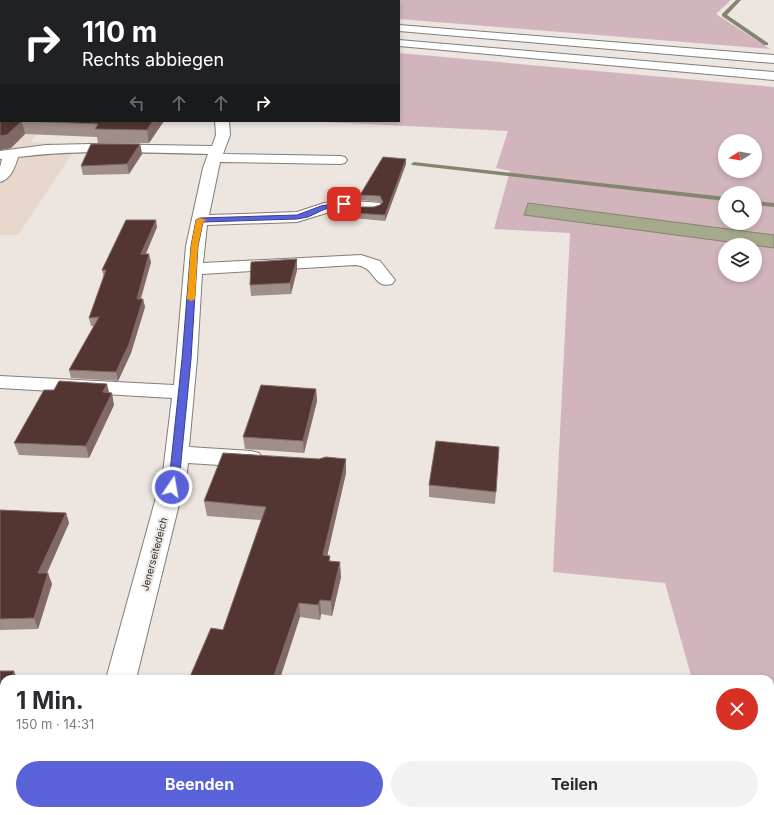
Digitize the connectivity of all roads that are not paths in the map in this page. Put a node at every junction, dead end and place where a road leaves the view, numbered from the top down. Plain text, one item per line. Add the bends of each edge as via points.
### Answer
1 (400, 28) edge
2 (400, 44) edge
3 (774, 59) edge
4 (774, 76) edge
5 (222, 122) edge
6 (216, 154) junction
7 (5, 155) edge
8 (340, 160) dead end
9 (0, 177) edge
10 (374, 206) edge
11 (200, 220) junction
12 (193, 269) junction
13 (386, 280) dead end
14 (0, 382) edge
15 (183, 392) junction
16 (177, 454) junction
17 (275, 460) edge
18 (122, 675) edge

1 - 3 main road
2 - 4 main road
5 - 6 main road, Jenerseitedeich via 223,135
6 - 7 main road via 91,148 46,149
6 - 8 main road
6 - 11 main road, Jenerseitedeich via 210,168
7 - 9 main road via 8,167
10 - 11 main road via 344,204 297,217
11 - 12 main road, Jenerseitedeich
12 - 13 main road via 355,260 373,264
12 - 15 main road, Jenerseitedeich
14 - 15 main road
15 - 16 main road, Jenerseitedeich
16 - 17 main road
16 - 18 main road, Jenerseitedeich via 175,472

